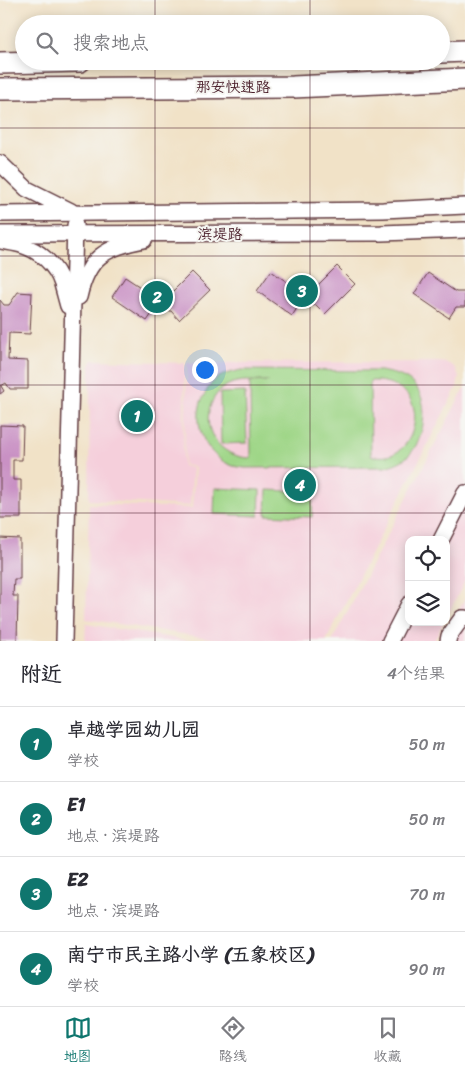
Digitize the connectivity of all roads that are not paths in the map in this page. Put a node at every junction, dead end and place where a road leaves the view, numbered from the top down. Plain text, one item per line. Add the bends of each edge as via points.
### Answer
1 (465, 51) edge
2 (450, 52) edge
3 (0, 63) edge
4 (15, 63) edge
5 (465, 79) edge
6 (0, 89) edge
7 (0, 163) edge
8 (465, 206) edge
9 (75, 212) junction
10 (174, 212) junction
11 (0, 214) edge
12 (465, 230) edge
13 (0, 234) edge
14 (75, 234) junction
15 (174, 234) junction
16 (0, 241) edge
17 (72, 324) junction
18 (465, 493) edge
19 (443, 536) edge
20 (405, 612) edge
21 (465, 618) edge
22 (64, 641) edge
23 (390, 641) edge
24 (448, 641) edge

1 - 2 highway
3 - 4 highway
5 - 6 highway, 那安快速路 via 293,87
7 - 9 street via 27,189
8 - 10 street, 滨堤路
9 - 10 street, 滨堤路
9 - 11 street, 滨堤路
9 - 14 street
10 - 15 street
12 - 15 street, 滨堤路
13 - 14 street, 滨堤路
14 - 15 street, 滨堤路
14 - 17 street
15 - 17 street via 128,243 99,257 83,280
16 - 17 street via 35,251 56,270
17 - 22 street
18 - 19 street
20 - 23 street
21 - 24 street

